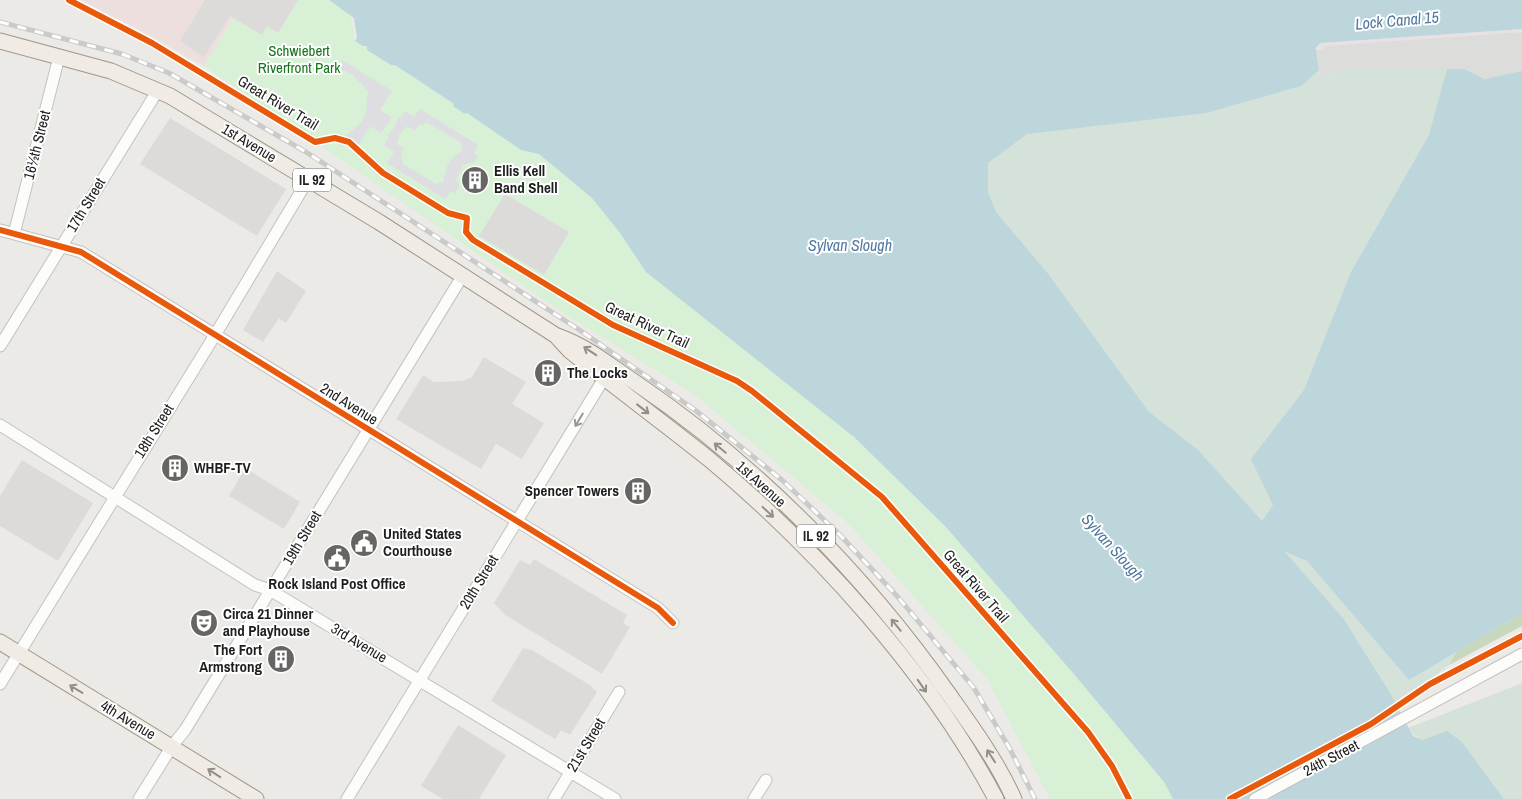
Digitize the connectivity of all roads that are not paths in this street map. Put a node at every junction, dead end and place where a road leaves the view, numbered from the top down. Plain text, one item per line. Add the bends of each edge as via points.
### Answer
1 (0, 41) edge
2 (59, 57) junction
3 (158, 90) junction
4 (309, 178) junction
5 (0, 230) edge
6 (14, 234) junction
7 (61, 246) junction
8 (463, 276) junction
9 (216, 335) junction
10 (555, 335) junction
11 (0, 346) edge
12 (612, 365) junction
13 (604, 379) junction
14 (0, 425) edge
15 (367, 430) junction
16 (114, 496) junction
17 (516, 522) junction
18 (270, 590) junction
19 (673, 623) dead end
20 (0, 642) edge
21 (19, 654) junction
22 (1522, 654) edge
23 (419, 679) junction
24 (0, 684) edge
25 (619, 692) dead end
26 (172, 746) junction
27 (570, 772) junction
28 (766, 780) dead end
29 (139, 799) edge
30 (256, 799) edge
31 (347, 799) edge
32 (554, 799) edge
33 (615, 799) edge
34 (754, 799) edge
35 (996, 799) edge
36 (1014, 799) edge
37 (1255, 799) edge

1 - 2 main road, 1st Avenue / IL 92
2 - 3 main road, 1st Avenue / IL 92 via 111,71
2 - 6 street, 16½th Street
3 - 4 main road, 1st Avenue / IL 92
3 - 7 street, 17th Street
4 - 8 main road, 1st Avenue / IL 92
4 - 9 street, 18th Street
5 - 6 street, 2nd Avenue
6 - 7 street, 2nd Avenue
7 - 9 street, 2nd Avenue via 81,252
7 - 11 street, 17th Street
8 - 10 main road, 1st Avenue / IL 92
8 - 15 street, 19th Street
9 - 15 street, 2nd Avenue
9 - 16 street, 18th Street
12 -> 10 main road, 1st Avenue / IL 92 via 580,344
10 - 13 main road, 1st Avenue / IL 92
12 - 13 street, 20th Street
36 -> 12 main road, 1st Avenue / IL 92 via 994,761 936,676 841,561 721,448
13 -> 17 street, 20th Street
13 -> 35 main road, 1st Avenue / IL 92 via 710,461 820,563 916,677 969,753
14 - 16 street, 3rd Avenue
15 - 17 street, 2nd Avenue
15 - 18 street, 19th Street
16 - 18 street, 3rd Avenue via 255,585
16 - 21 street, 18th Street
17 - 19 street, 2nd Avenue via 658,608
17 - 23 street, 20th Street
18 - 23 street, 3rd Avenue
18 - 26 street, 19th Street
20 - 21 main road, 4th Avenue
21 - 24 street, 18th Street
26 -> 21 main road, 4th Avenue
22 - 37 street, 24th Street
23 - 27 street, 3rd Avenue
23 - 31 street, 20th Street
25 - 27 street, 21st Street
26 - 29 street, 19th Street
30 -> 26 main road, 4th Avenue
27 - 32 street, 21st Street
27 - 33 street, 3rd Avenue
28 - 34 street

